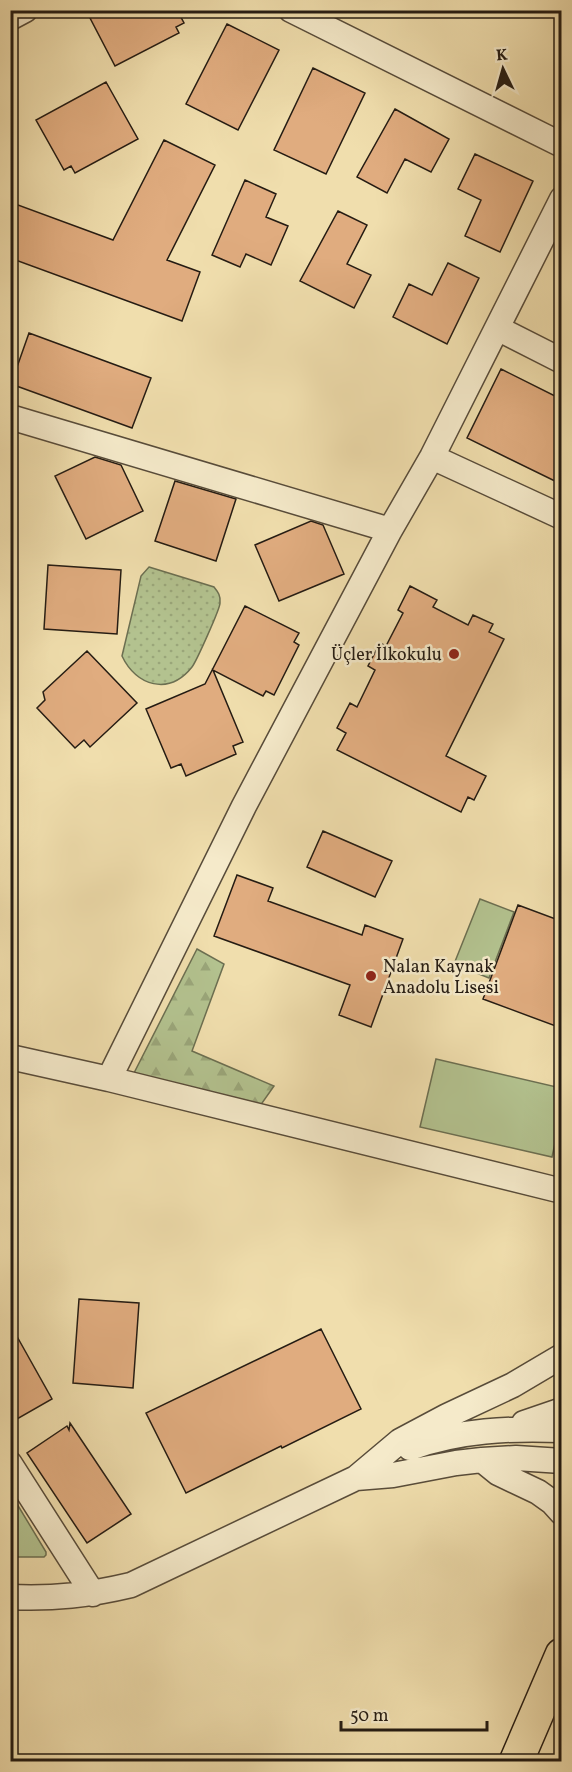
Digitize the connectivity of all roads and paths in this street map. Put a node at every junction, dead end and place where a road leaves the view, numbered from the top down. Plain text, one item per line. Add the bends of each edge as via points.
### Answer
1 (25, 10) edge
2 (291, 10) edge
3 (10, 18) edge
4 (561, 145) edge
5 (561, 200) edge
6 (497, 328) junction
7 (561, 361) edge
8 (10, 417) edge
9 (432, 457) junction
10 (561, 517) edge
11 (390, 530) junction
12 (10, 1057) edge
13 (109, 1079) junction
14 (561, 1191) edge
15 (561, 1356) edge
16 (561, 1410) edge
17 (561, 1430) edge
18 (497, 1431) junction
19 (482, 1460) junction
20 (561, 1461) edge
21 (376, 1462) junction
22 (10, 1464) edge
23 (356, 1478) junction
24 (561, 1514) edge
25 (93, 1594) junction
26 (10, 1597) edge
27 (561, 1655) edge
28 (516, 1761) edge

1 - 3 street
2 - 4 street
5 - 6 street
6 - 7 street
6 - 9 street
8 - 11 street
9 - 10 street
9 - 11 street
11 - 13 street via 244,806
12 - 13 street
13 - 14 street
15 - 21 street via 400,1442
16 - 18 street
17 - 18 street
18 - 21 street via 431,1441
19 - 20 street
19 - 23 street
19 - 24 street via 498,1473 538,1492
21 - 23 street
22 - 25 street
23 - 25 street via 131,1585
25 - 26 street
27 - 28 main road

